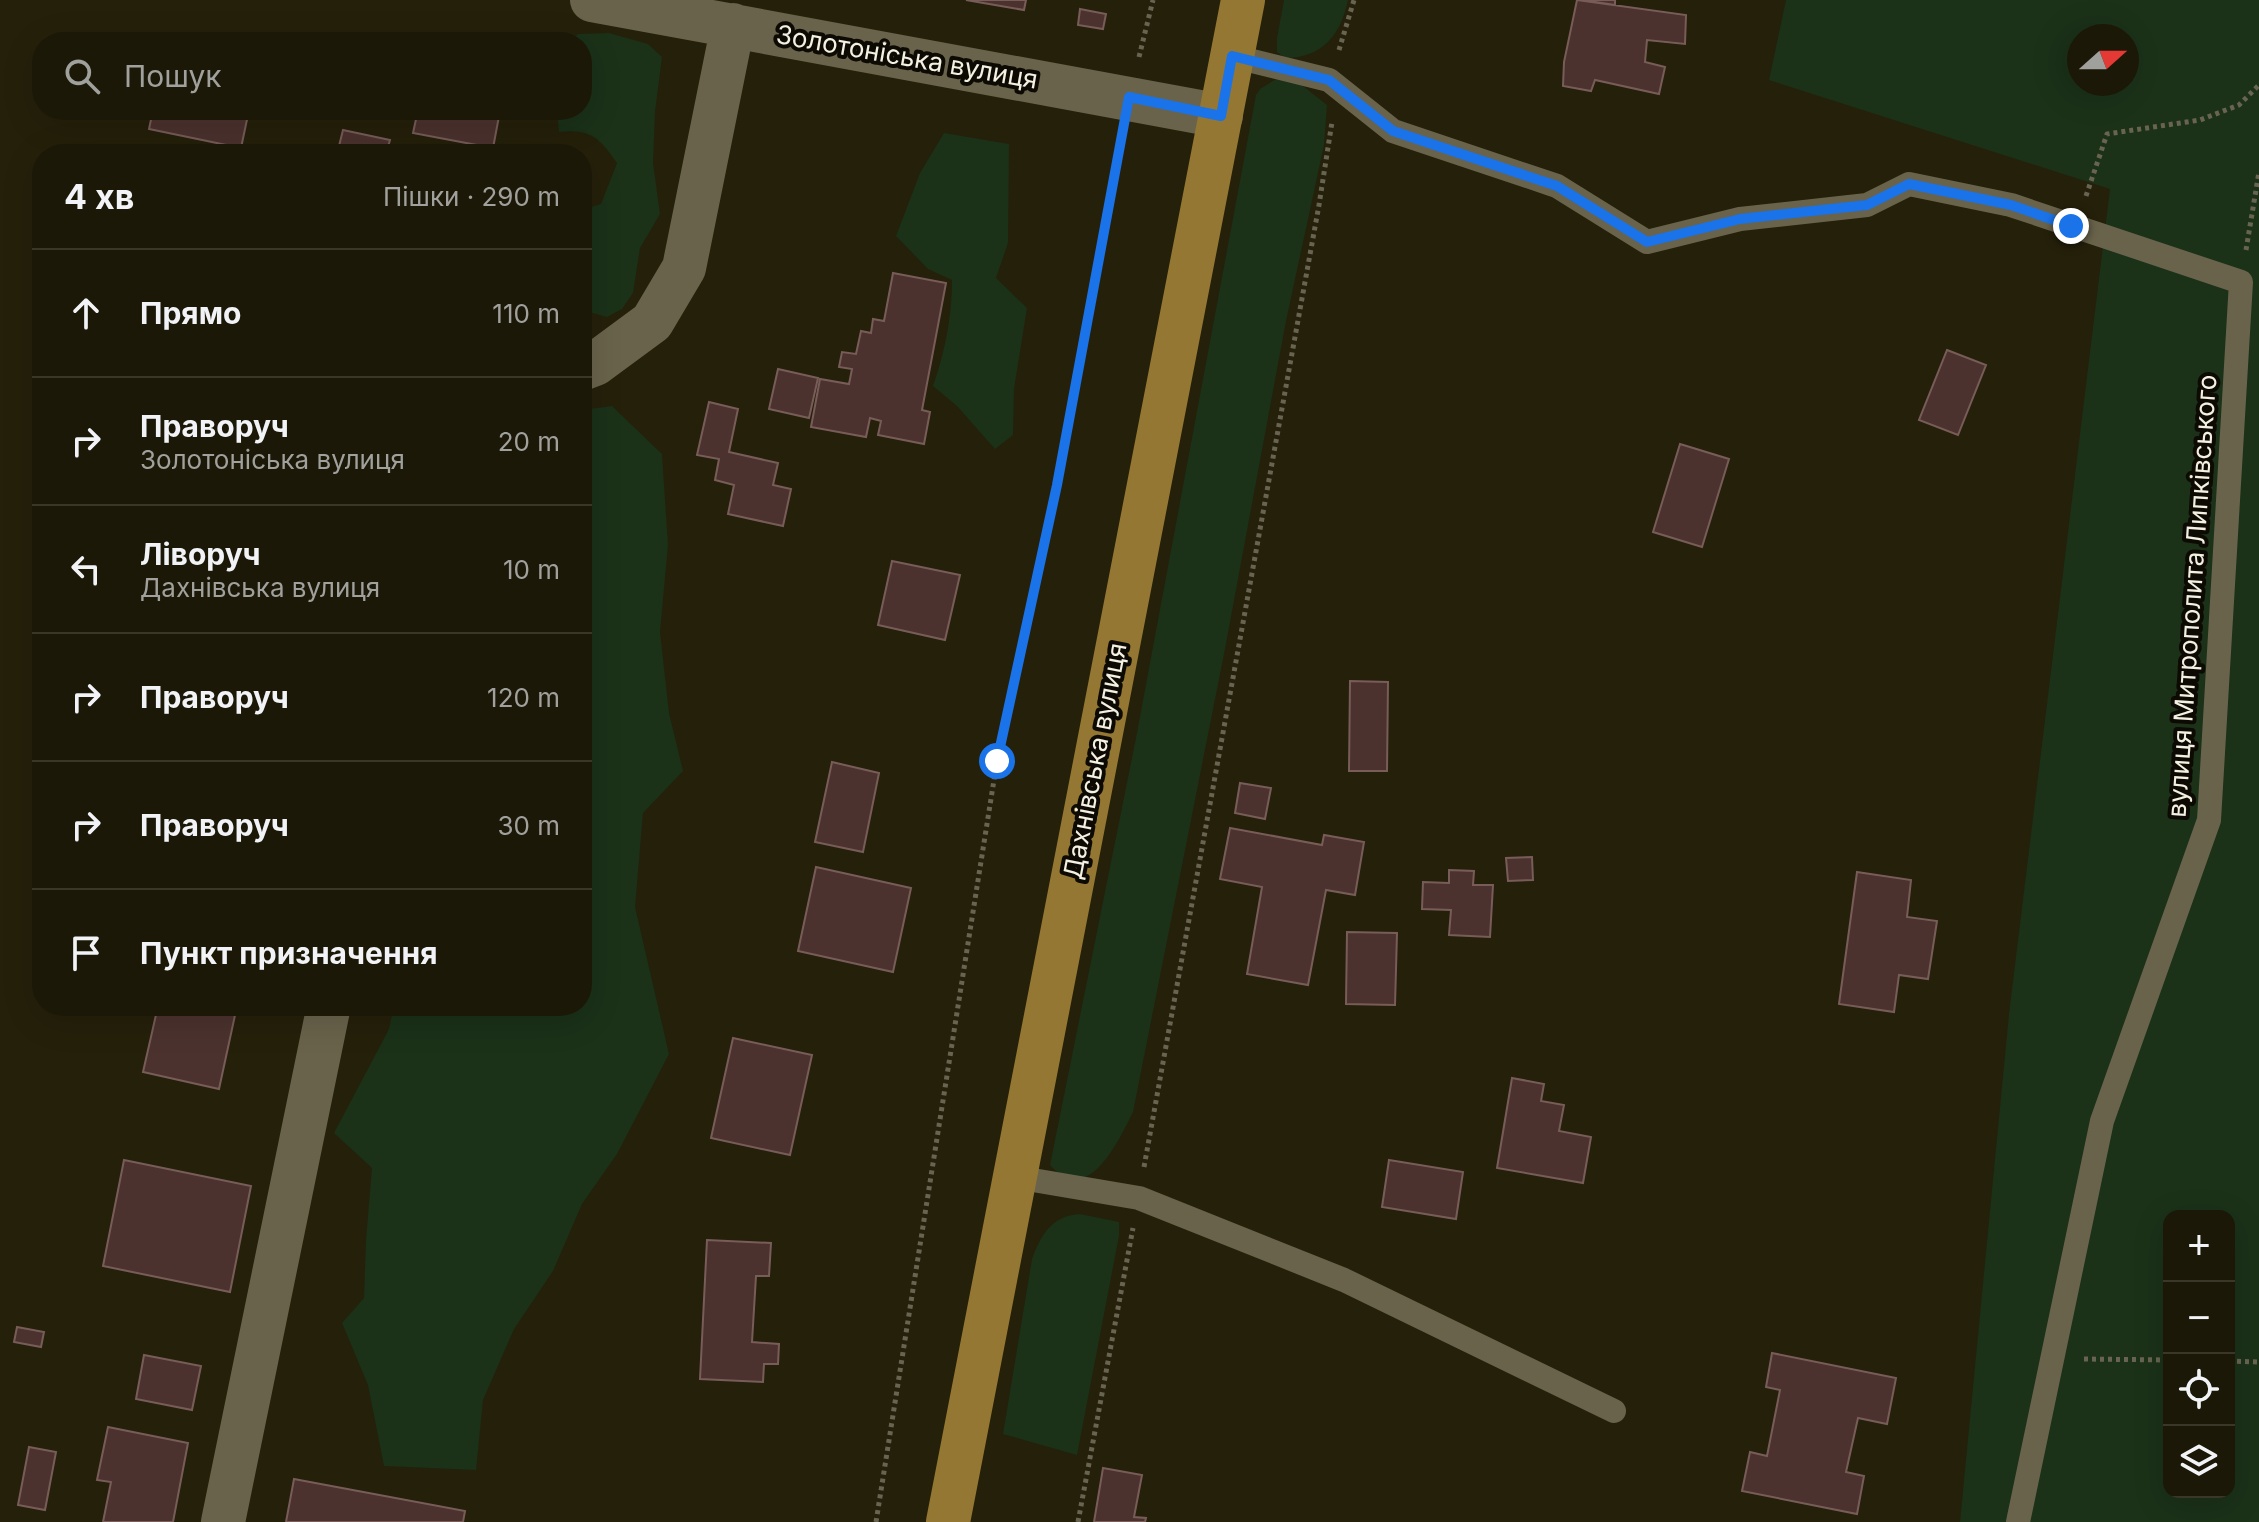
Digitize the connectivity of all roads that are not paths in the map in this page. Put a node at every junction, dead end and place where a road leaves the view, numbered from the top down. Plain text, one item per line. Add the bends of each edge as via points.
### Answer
1 (592, 0) edge
2 (1243, 0) edge
3 (733, 25) junction
4 (1232, 56) junction
5 (1221, 116) junction
6 (592, 365) edge
7 (327, 1016) edge
8 (1015, 1177) junction
9 (1614, 1411) dead end
10 (223, 1522) edge
11 (948, 1522) edge
12 (2018, 1522) edge

1 - 3 street, Золотоніська вулиця
2 - 4 main road, Дахнівська вулиця
3 - 5 street, Золотоніська вулиця
3 - 6 street via 684,268 652,322
4 - 5 main road, Дахнівська вулиця
4 - 12 lane, вулиця Митрополита Липківського via 1329,80 1393,131 1557,186 1647,242 1740,219 1867,205 1909,184 2011,205 2241,282 2209,820 2102,1121
5 - 8 main road, Дахнівська вулиця
7 - 10 street
8 - 9 lane via 1139,1198 1344,1280
8 - 11 main road, Дахнівська вулиця

